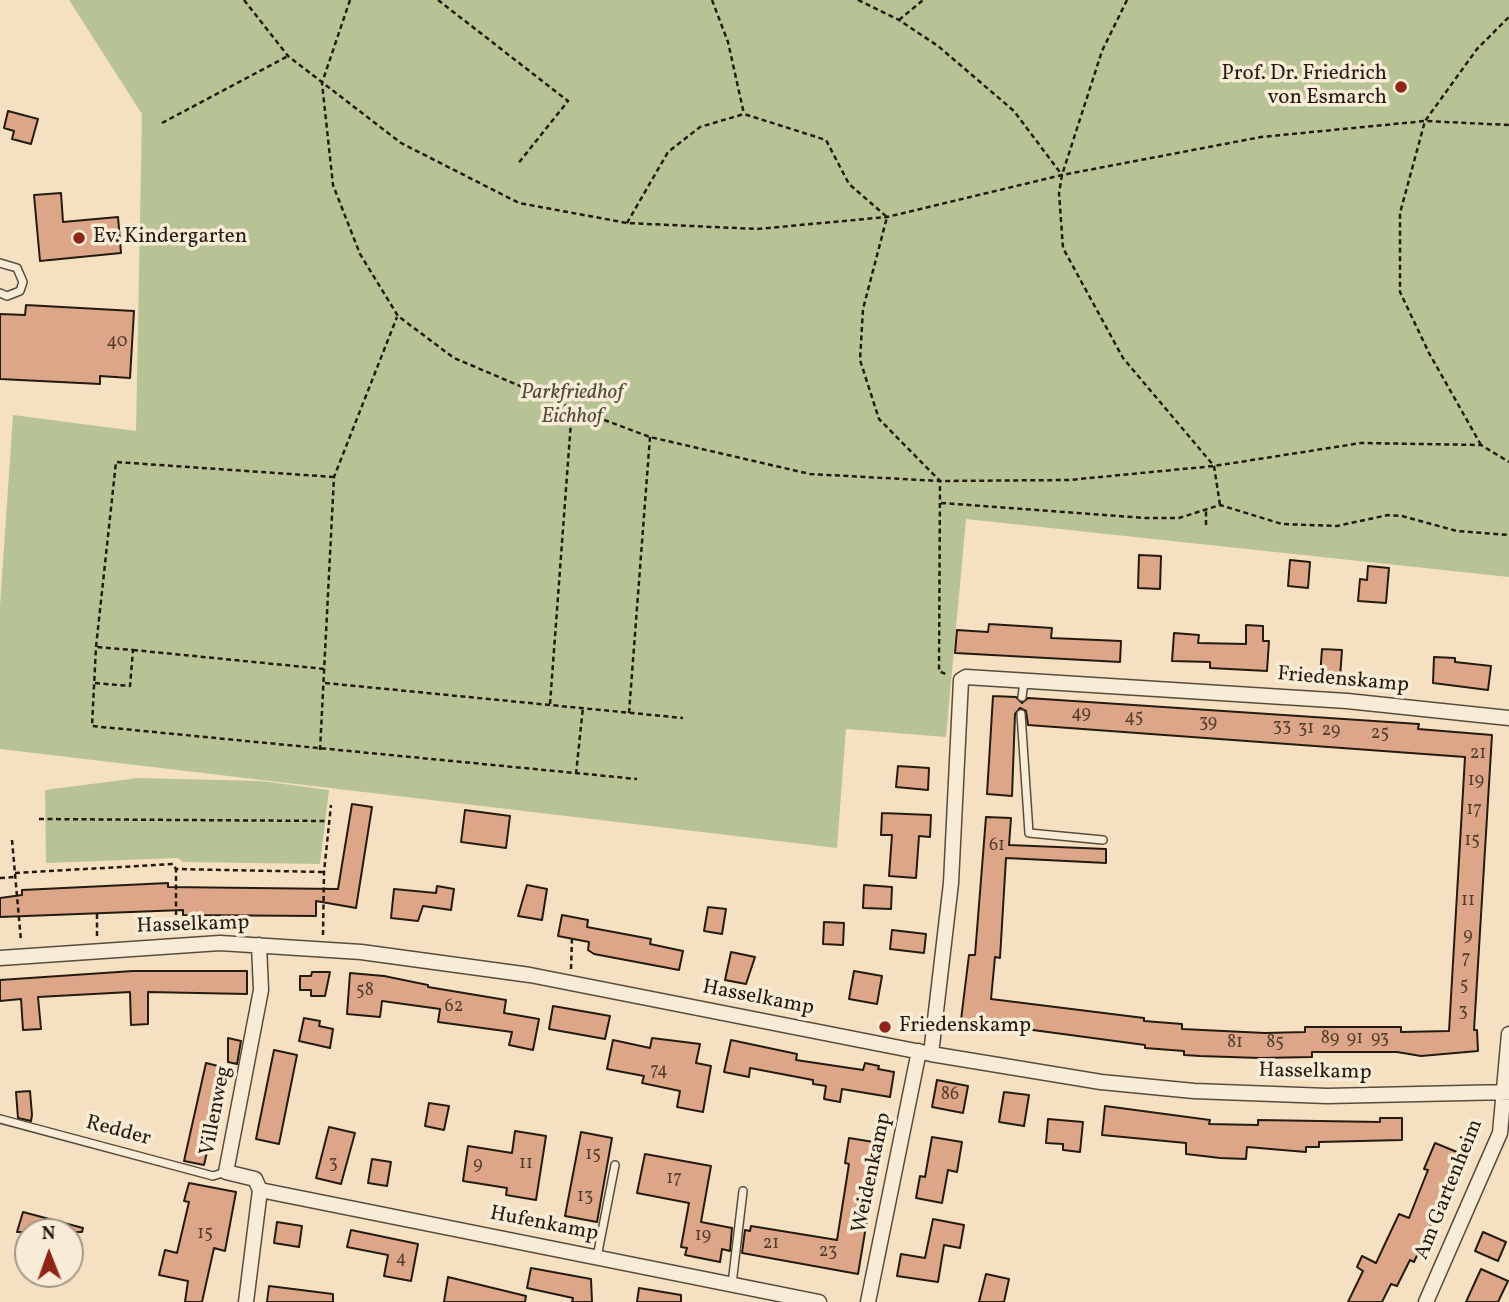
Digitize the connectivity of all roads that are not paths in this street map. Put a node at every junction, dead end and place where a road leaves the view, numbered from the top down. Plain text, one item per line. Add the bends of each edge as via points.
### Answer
1 (0, 263) edge
2 (0, 293) edge
3 (1021, 714) dead end
4 (1509, 718) edge
5 (1103, 841) dead end
6 (259, 946) junction
7 (0, 958) edge
8 (1509, 1034) edge
9 (925, 1053) junction
10 (1507, 1092) edge
11 (0, 1119) edge
12 (615, 1165) dead end
13 (226, 1172) junction
14 (260, 1190) junction
15 (743, 1191) dead end
16 (597, 1257) junction
17 (732, 1284) junction
18 (791, 1299) edge
19 (246, 1302) edge
20 (819, 1302) edge
21 (867, 1302) edge
22 (1426, 1302) edge

1 - 2 lane via 17,268 23,282 20,291 8,296
3 - 5 lane via 1029,833
4 - 9 street, Friedenskamp via 1347,701 1023,690 966,677 961,680 951,883
6 - 7 street, Hasselkamp via 220,943
6 - 9 street, Hasselkamp via 323,949 530,975
6 - 13 street, Villenweg via 261,990
8 - 10 street
9 - 10 street, Hasselkamp via 1101,1082 1194,1091 1326,1096
9 - 21 street, Weidenkamp
10 - 22 street, Am Gartenheim via 1500,1133
11 - 13 lane, Redder via 213,1176
12 - 16 lane
13 - 14 street, Villenweg via 255,1179
14 - 16 street, Hufenkamp
14 - 19 street
15 - 17 lane
16 - 17 street, Hufenkamp
17 - 18 street, Hufenkamp
18 - 20 street, Hufenkamp

